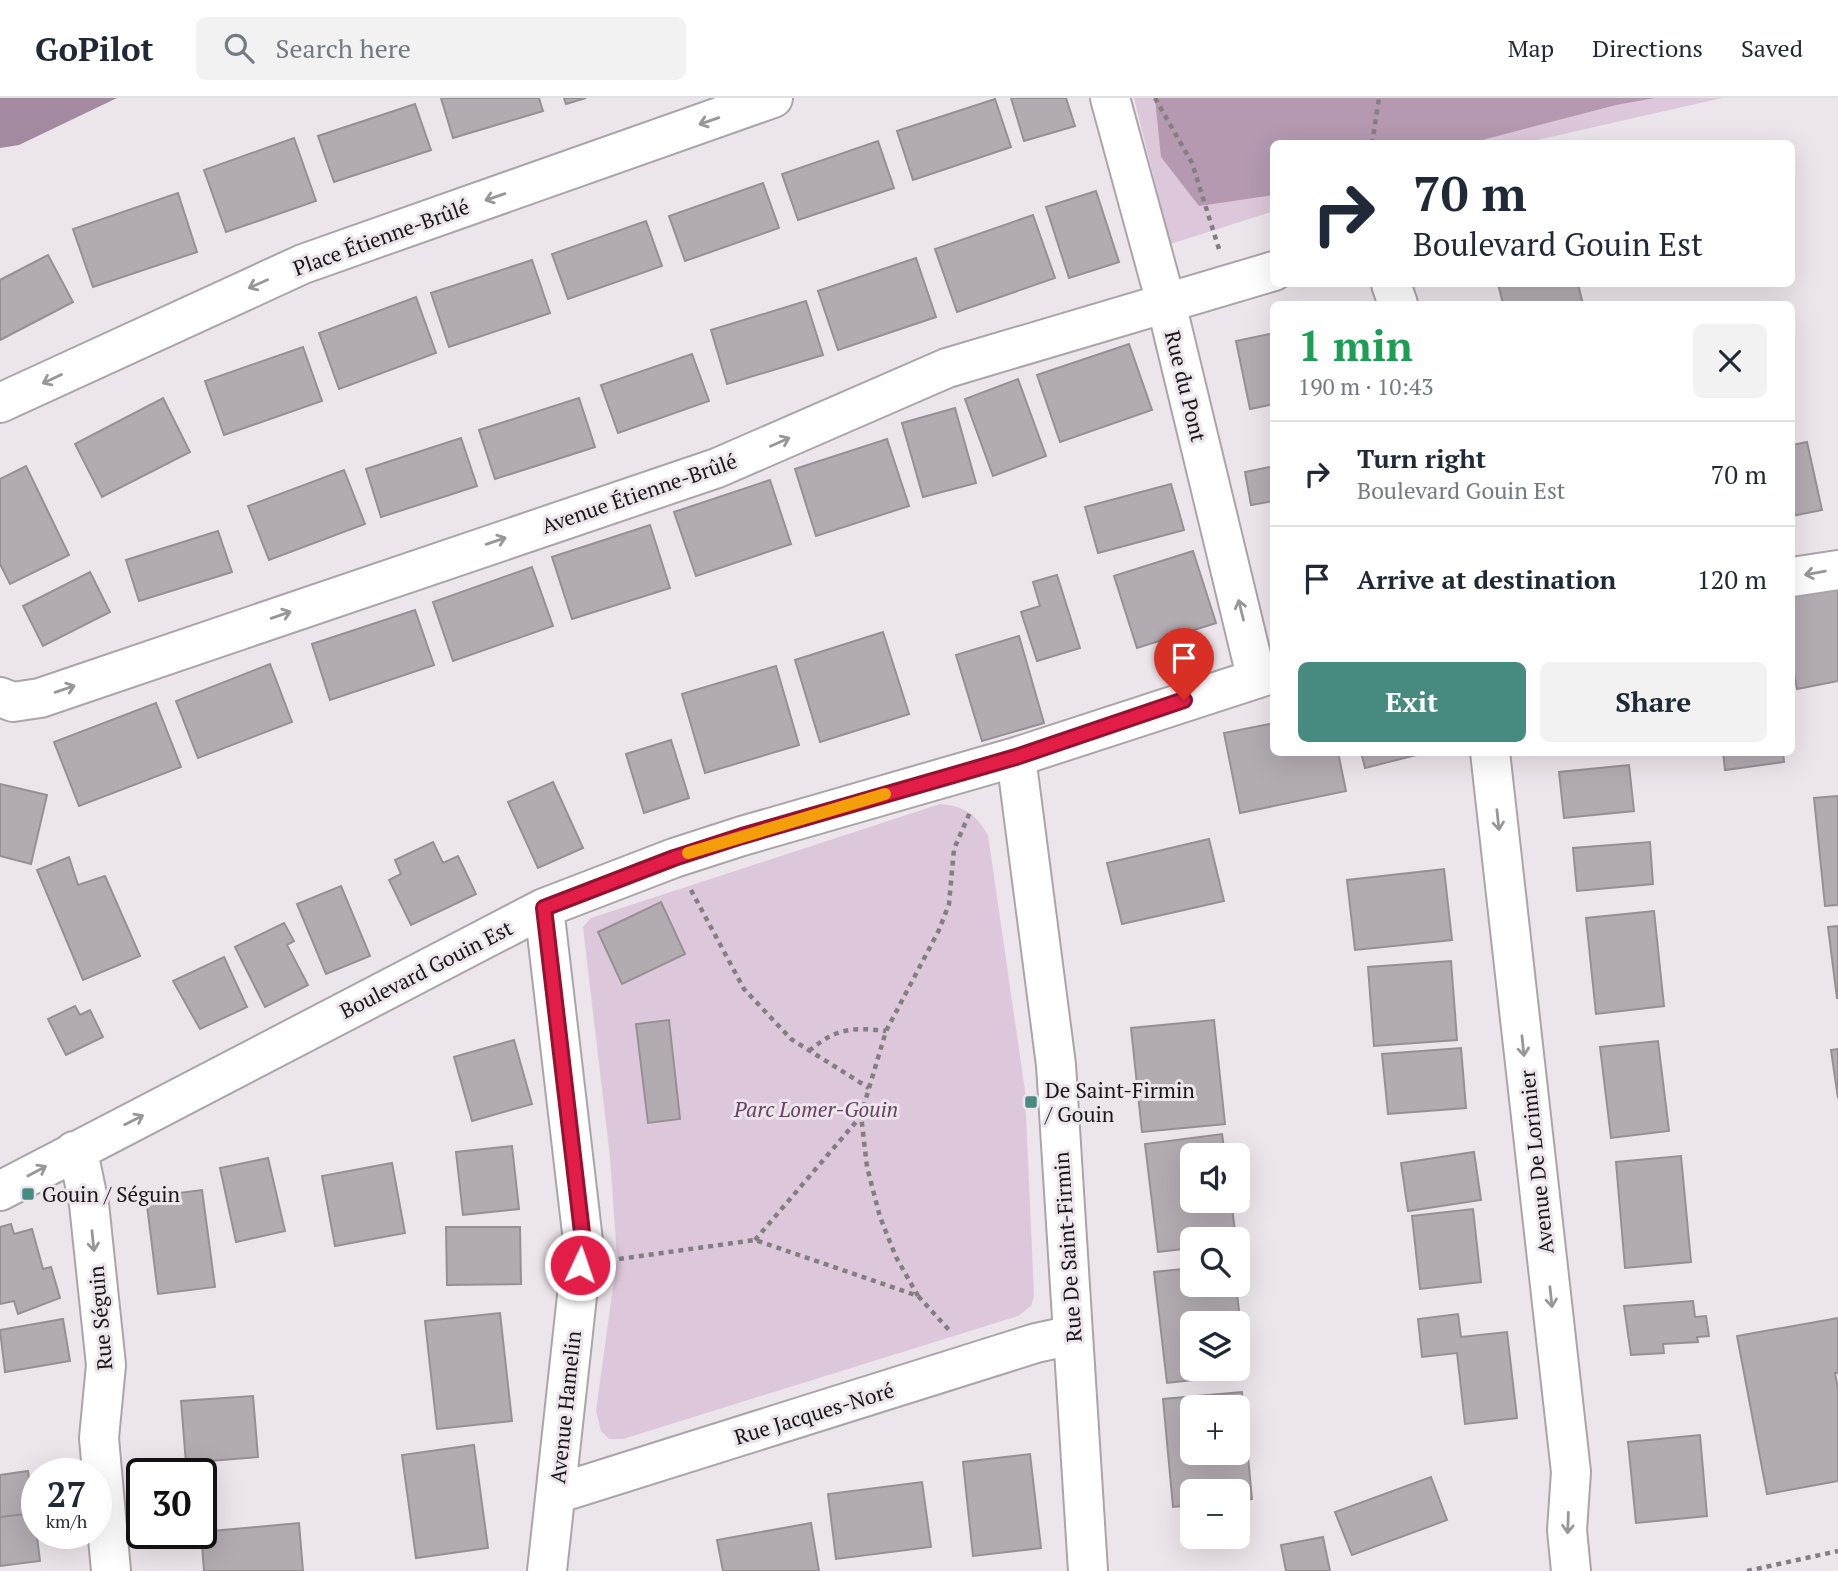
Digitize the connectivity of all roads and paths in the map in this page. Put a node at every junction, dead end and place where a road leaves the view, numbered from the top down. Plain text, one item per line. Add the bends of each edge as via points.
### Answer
1 (774, 98) edge
2 (1110, 98) edge
3 (1155, 98) edge
4 (1379, 98) edge
5 (1373, 140) edge
6 (1270, 272) edge
7 (1229, 284) junction
8 (1166, 303) junction
9 (0, 403) edge
10 (1838, 570) edge
11 (1795, 577) edge
12 (1265, 674) edge
13 (0, 697) edge
14 (1490, 756) edge
15 (1016, 757) junction
16 (976, 799) dead end
17 (674, 858) junction
18 (544, 908) junction
19 (886, 1031) junction
20 (809, 1051) junction
21 (869, 1088) junction
22 (862, 1115) junction
23 (74, 1151) junction
24 (0, 1191) edge
25 (755, 1240) junction
26 (580, 1265) junction
27 (918, 1296) junction
28 (1073, 1335) junction
29 (979, 1361) junction
30 (556, 1494) junction
31 (1838, 1551) edge
32 (111, 1571) edge
33 (547, 1571) edge
34 (1088, 1571) edge
35 (1572, 1571) edge
36 (1747, 1571) edge

1 -> 9 street, Place Étienne-Brûlé via 303,264
2 - 8 street, Rue du Pont
3 - 7 path via 1192,163
4 - 5 path
6 - 7 street, Avenue Étienne-Brûlé
7 - 8 street, Avenue Étienne-Brûlé
12 -> 8 street, Rue du Pont
13 -> 8 street, Avenue Étienne-Brûlé via 13,702 40,698 717,468 947,368
10 -> 11 street
12 - 15 street, Boulevard Gouin Est
14 -> 35 street, Avenue De Lorimier via 1571,1472 1567,1530
15 - 17 street, Boulevard Gouin Est
15 - 28 street, Rue De Saint-Firmin via 1056,1065
16 - 19 path via 954,849 948,904 939,930
17 - 18 street, Boulevard Gouin Est
17 - 20 path via 744,989 791,1040
23 -> 18 street, Boulevard Gouin Est
18 - 26 street, Avenue Hamelin via 583,1241
19 - 20 path via 829,1034
19 - 21 path
20 - 21 path
21 - 22 path
22 - 25 path
22 - 27 path via 867,1167 880,1217
24 -> 23 street, Boulevard Gouin Est
23 -> 32 street, Rue Séguin via 85,1184 106,1365 99,1438
25 - 26 path
25 - 27 path
26 - 30 street, Avenue Hamelin
27 - 29 path
28 - 29 street, Rue Jacques-Noré
28 - 34 street, Rue De Saint-Firmin
29 - 30 street, Rue Jacques-Noré
30 - 33 street, Avenue Hamelin
31 - 36 path

